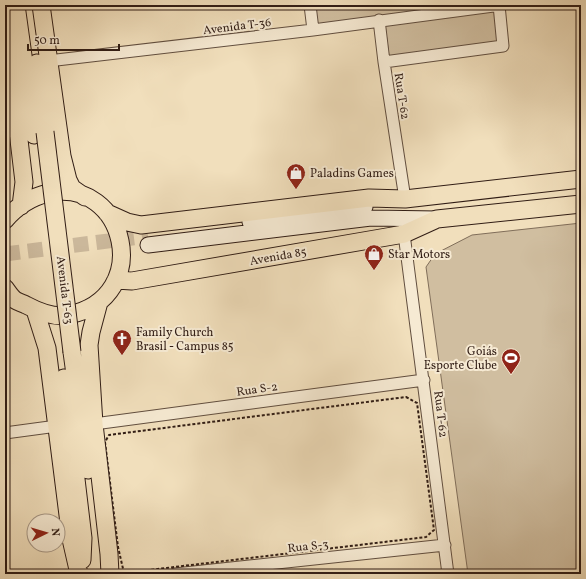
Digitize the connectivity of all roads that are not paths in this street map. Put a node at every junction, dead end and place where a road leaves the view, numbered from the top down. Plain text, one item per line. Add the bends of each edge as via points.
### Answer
1 (16, 5) edge
2 (30, 5) edge
3 (41, 5) edge
4 (310, 5) edge
5 (500, 5) edge
6 (477, 7) edge
7 (379, 20) junction
8 (5, 22) edge
9 (313, 30) junction
10 (48, 61) junction
11 (384, 62) junction
12 (8, 70) edge
13 (40, 134) junction
14 (581, 178) edge
15 (85, 197) junction
16 (405, 198) junction
17 (581, 204) edge
18 (21, 206) junction
19 (107, 213) junction
20 (437, 219) junction
21 (5, 220) edge
22 (404, 234) junction
23 (116, 280) junction
24 (8, 295) edge
25 (99, 302) junction
26 (34, 310) junction
27 (67, 352) junction
28 (424, 380) junction
29 (94, 424) junction
30 (58, 426) junction
31 (5, 433) edge
32 (445, 544) junction
33 (79, 574) edge
34 (82, 574) edge
35 (109, 574) edge
36 (175, 574) edge
37 (448, 574) edge

1 - 13 main road, Avenida T-63
2 - 13 main road, Avenida T-63
3 - 10 main road
4 - 9 street
5 - 6 street, Avenida T-36
5 - 11 street via 503,46
6 - 7 street, Avenida T-36
7 - 9 street, Avenida T-36
7 - 11 street, Rua T-62
8 - 12 main road
9 - 10 street, Avenida T-36
10 - 15 main road via 66,174 72,188
11 - 16 street, Rua T-62
12 - 18 main road via 24,182
13 - 27 main road, Avenida T-63, bridge
14 - 16 main road, Avenida 85
15 - 18 main road via 57,192 38,196
15 - 19 main road
16 - 19 main road, Avenida 85 via 369,198 142,225 127,222
16 - 20 main road, Avenida 85 via 148,240 371,218
17 - 20 main road, Avenida 85
18 - 21 main road
19 - 23 main road via 117,228 122,245 122,263
20 - 22 main road, Avenida 85
22 - 23 main road, Avenida 85 via 132,281
22 - 28 street, Rua T-62
23 - 25 main road
24 - 26 main road
25 - 26 main road via 82,312 63,316
25 - 29 main road, Avenida T-63 via 89,345
26 - 30 main road via 47,348
27 - 34 main road, Avenida T-63 via 83,538
27 - 35 main road, Avenida T-63 via 98,547
28 - 29 street, Rua S-2
28 - 32 street, Rua T-62
29 - 35 main road, Avenida T-63
30 - 31 street
30 - 33 main road via 71,539
32 - 36 street, Rua S-3
32 - 37 street, Rua T-62

